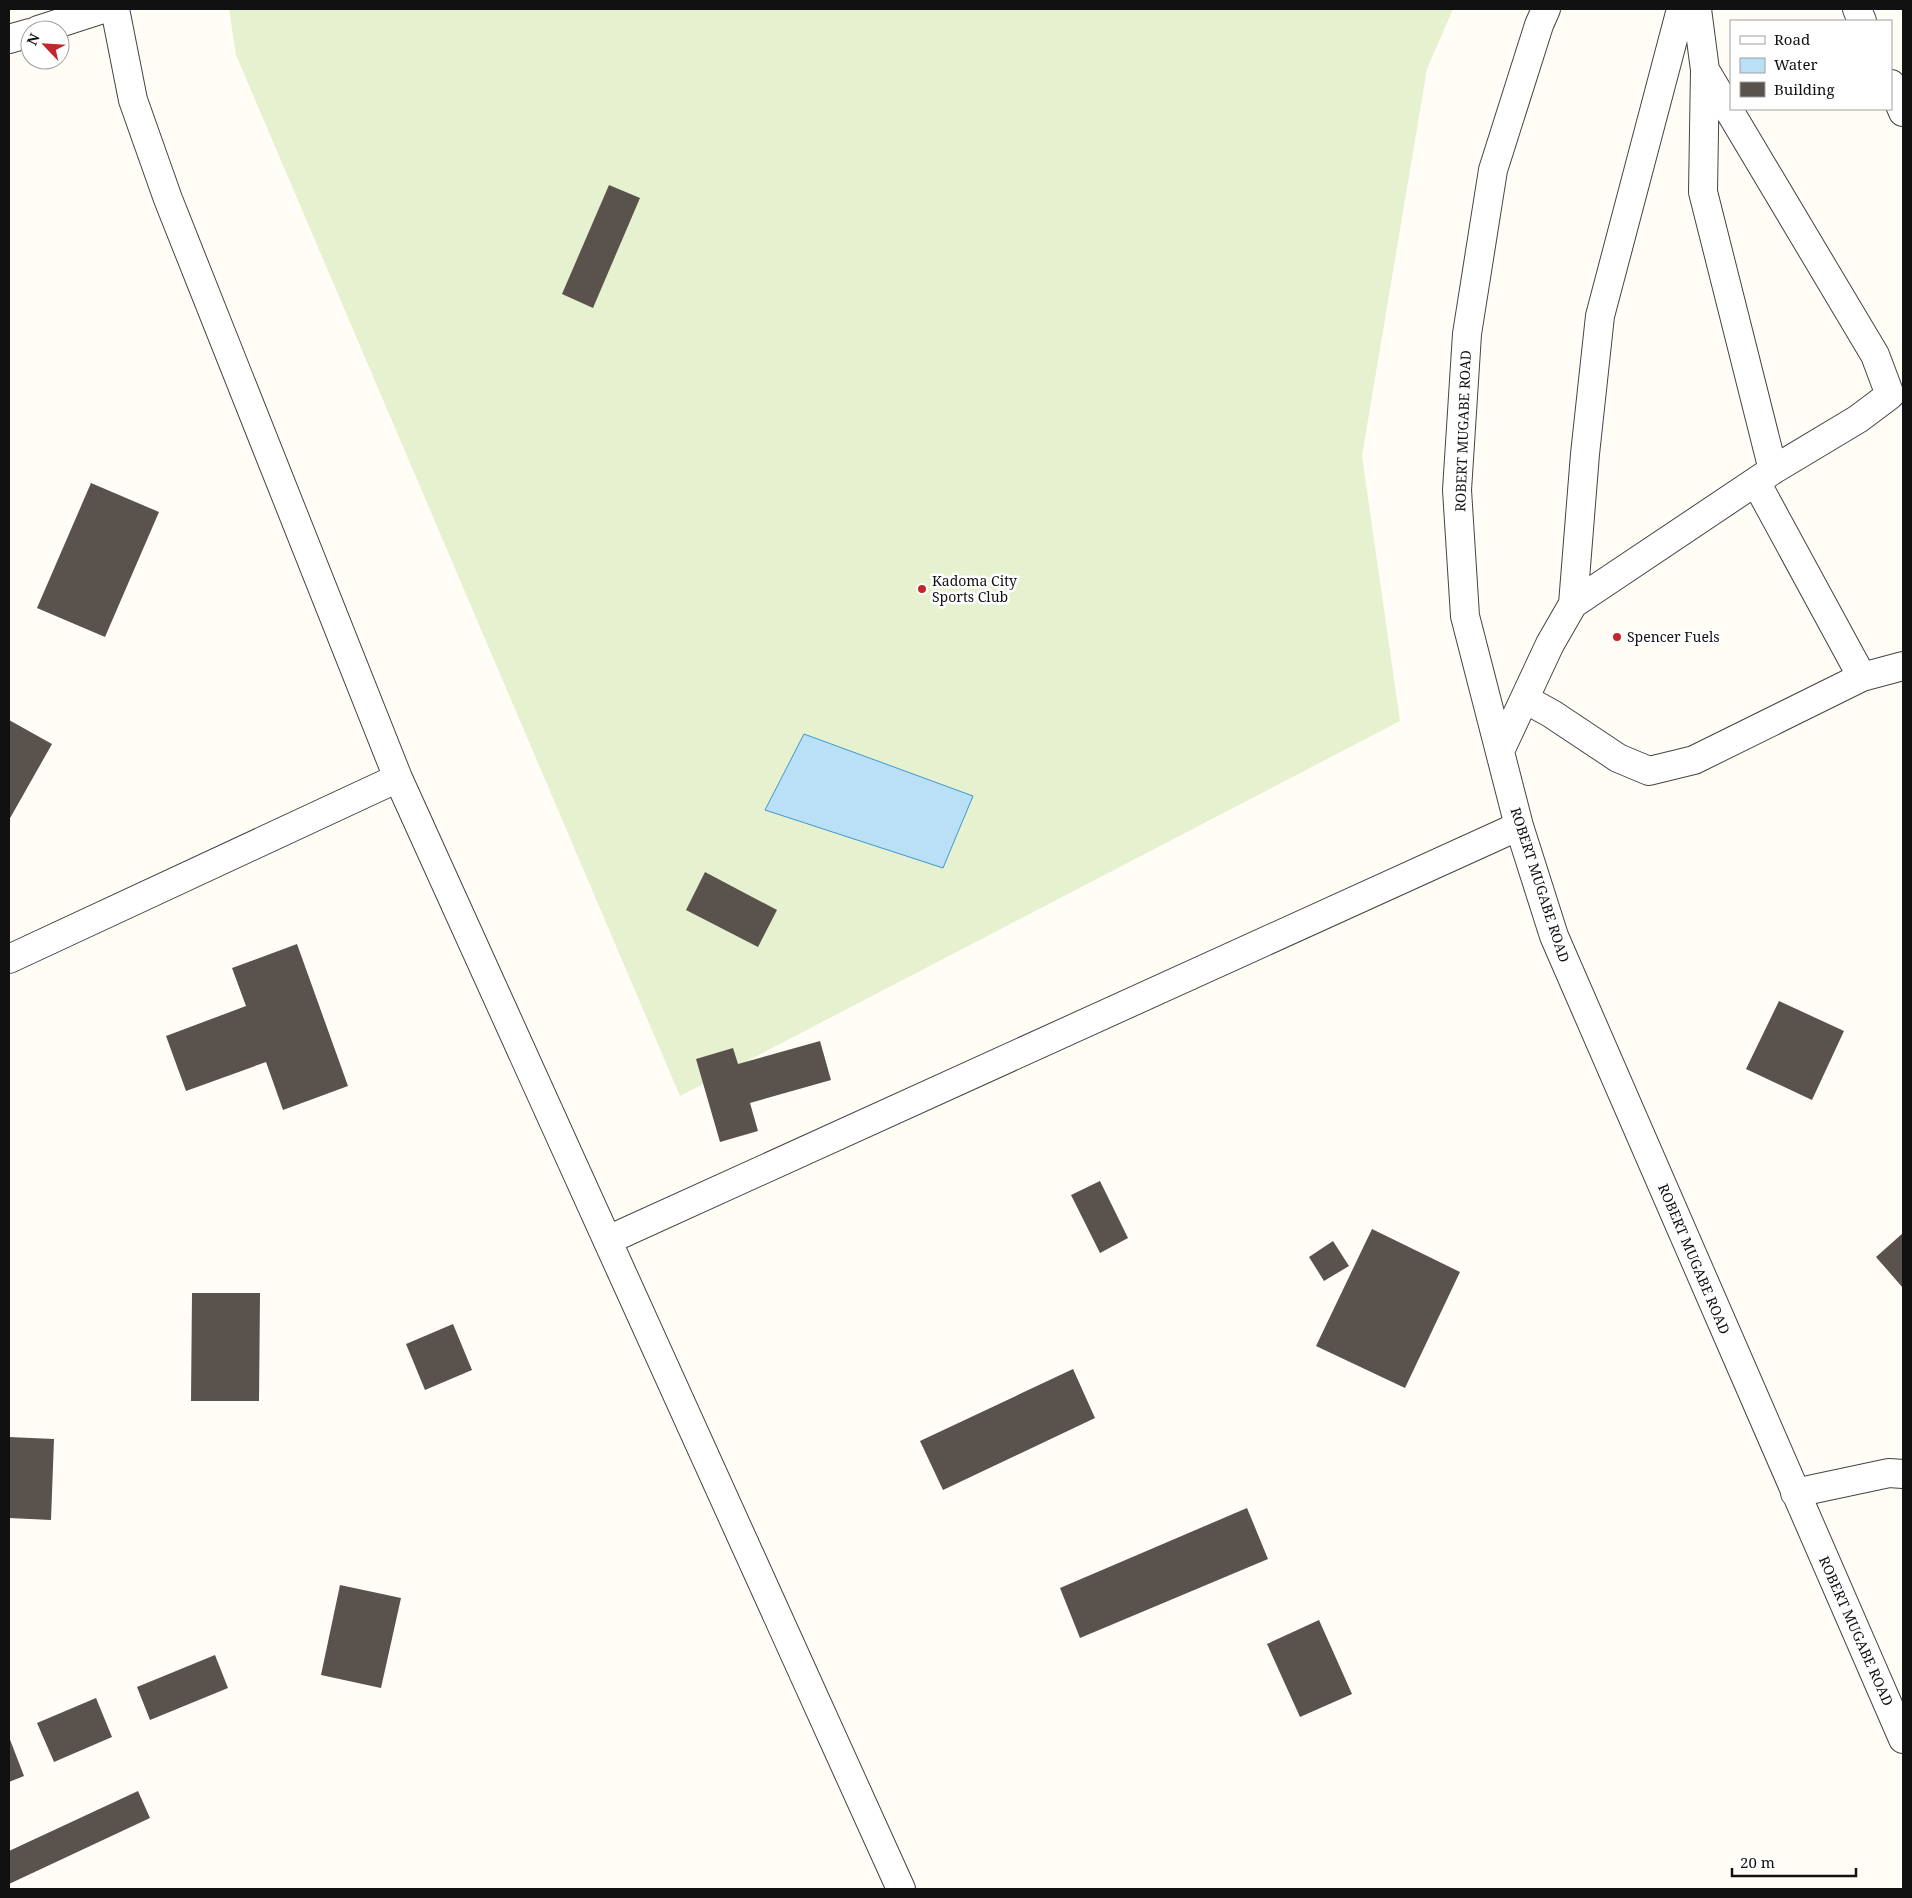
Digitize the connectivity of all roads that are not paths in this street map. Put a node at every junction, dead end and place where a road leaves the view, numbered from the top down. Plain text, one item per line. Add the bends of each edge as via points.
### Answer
1 (103, 9) edge
2 (115, 9) edge
3 (1546, 9) edge
4 (1681, 9) edge
5 (1697, 9) edge
6 (69, 20) edge
7 (1705, 70) junction
8 (1892, 86) edge
9 (1903, 112) edge
10 (1764, 476) junction
11 (1573, 604) junction
12 (1903, 666) edge
13 (1862, 677) junction
14 (1525, 699) junction
15 (1500, 751) junction
16 (398, 778) junction
17 (1519, 826) junction
18 (9, 959) edge
19 (608, 1240) junction
20 (1903, 1474) edge
21 (1795, 1492) junction
22 (1903, 1739) edge
23 (901, 1889) edge

1 - 6 street
2 - 16 street via 133,100 168,199
3 - 15 street, ROBERT MUGABE ROAD via 1494,170 1467,334 1457,490 1464,616
4 - 11 street via 1600,316
5 - 7 street
7 - 10 street via 1703,192
7 - 10 street via 1875,355 1890,394 1858,419
8 - 9 street
10 - 11 street
10 - 13 street
11 - 14 street
12 - 13 street
13 - 14 street via 1694,760 1649,771 1618,758
14 - 15 street
15 - 17 street, ROBERT MUGABE ROAD
16 - 18 street
16 - 19 street
17 - 19 street
17 - 21 street, ROBERT MUGABE ROAD via 1554,936
19 - 23 street
20 - 21 street via 1889,1473
21 - 22 street, ROBERT MUGABE ROAD

